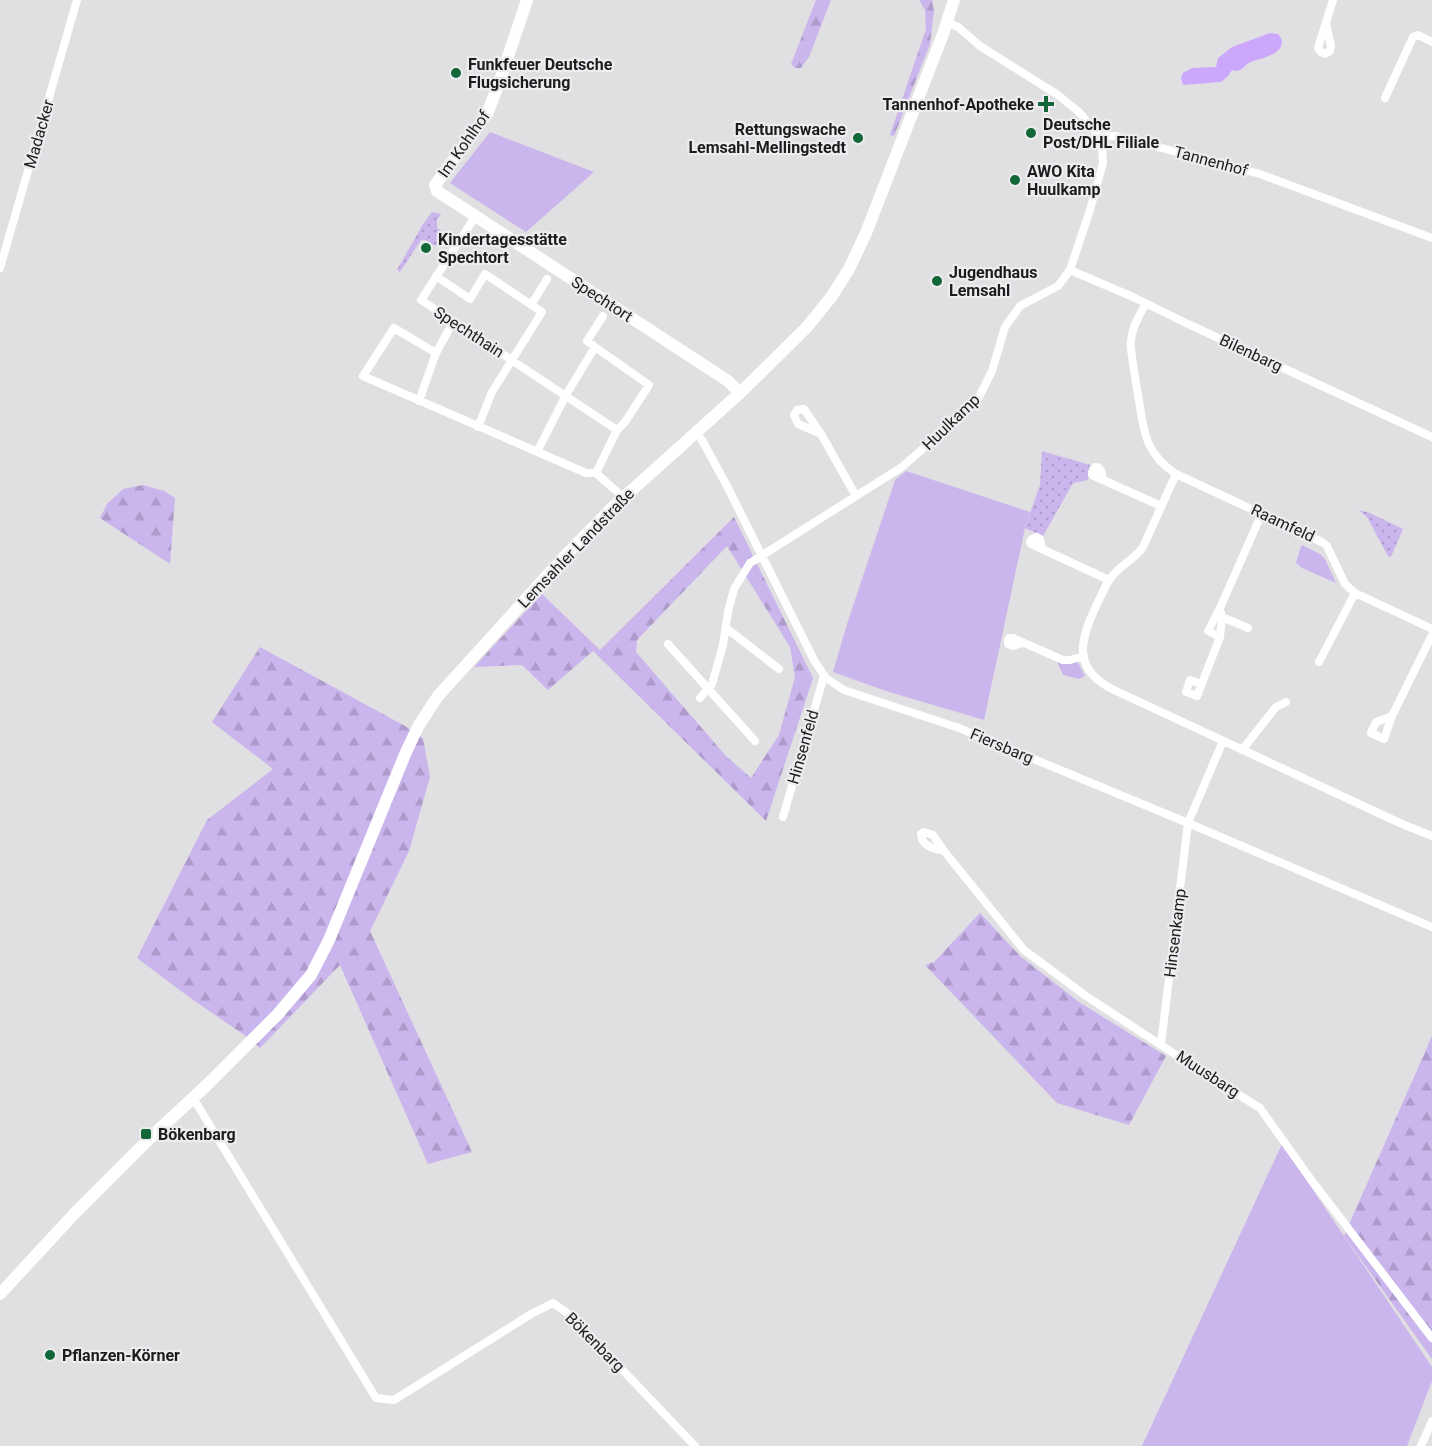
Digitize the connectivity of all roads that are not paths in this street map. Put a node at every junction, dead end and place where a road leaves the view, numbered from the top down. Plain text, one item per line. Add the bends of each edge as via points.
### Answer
1 (77, 0) edge
2 (527, 0) edge
3 (954, 0) edge
4 (1330, 1) edge
5 (947, 22) junction
6 (1326, 24) dead end
7 (1432, 42) edge
8 (1385, 99) dead end
9 (1100, 136) junction
10 (435, 185) joint
11 (475, 217) junction
12 (1432, 238) edge
13 (0, 268) edge
14 (1070, 270) junction
15 (436, 276) junction
16 (547, 279) dead end
17 (1146, 303) junction
18 (531, 304) junction
19 (603, 316) dead end
20 (453, 322) junction
21 (595, 347) junction
22 (436, 353) junction
23 (511, 359) junction
24 (740, 393) junction
25 (566, 395) junction
26 (419, 401) junction
27 (478, 427) junction
28 (617, 430) junction
29 (696, 433) junction
30 (821, 434) dead end
31 (1432, 437) edge
32 (537, 452) junction
33 (596, 473) junction
34 (1176, 474) junction
35 (1103, 480) dead end
36 (856, 496) junction
37 (624, 498) junction
38 (1161, 506) junction
39 (1262, 513) junction
40 (1042, 548) dead end
41 (762, 555) junction
42 (1109, 580) junction
43 (1355, 593) junction
44 (1221, 612) junction
45 (726, 628) junction
46 (1248, 628) dead end
47 (1432, 629) edge
48 (1432, 634) edge
49 (1220, 636) junction
50 (1023, 643) dead end
51 (668, 644) dead end
52 (1084, 656) junction
53 (1319, 662) dead end
54 (779, 669) dead end
55 (824, 676) junction
56 (1201, 684) dead end
57 (708, 689) junction
58 (700, 698) dead end
59 (1286, 702) dead end
60 (1392, 716) dead end
61 (755, 741) dead end
62 (1223, 741) junction
63 (1242, 750) junction
64 (783, 818) dead end
65 (1188, 823) junction
66 (1432, 836) edge
67 (944, 852) dead end
68 (1432, 927) edge
69 (1161, 1044) junction
70 (192, 1098) junction
71 (0, 1294) edge
72 (1432, 1338) edge
73 (1432, 1421) edge
74 (695, 1446) edge
75 (1421, 1446) edge

1 - 13 street, Madacker
2 - 10 main road, Im Kohlhof via 487,114
3 - 5 main road, Lemsahler Landstraße
4 - 6 street
5 - 9 street via 1058,95
5 - 24 main road, Lemsahler Landstraße via 849,269 807,327
7 - 8 street via 1418,35 1413,37
9 - 12 street, Tannenhof via 1116,136 1254,172
9 - 14 street, Huulkamp via 1103,162
10 - 11 main road, Spechtort via 437,191
11 - 15 street, Spechthain
11 - 24 main road, Spechtort via 728,381
14 - 17 street, Bilenbarg
14 - 36 street, Huulkamp via 1058,286 1020,306 1005,327 992,371 979,397 968,409 911,459
15 - 18 street, Spechthain via 470,298 485,274
15 - 20 street, Spechthain via 421,300
16 - 18 street
17 - 31 street, Bilenbarg
17 - 34 street, Raamfeld via 1130,344 1143,429 1157,457
18 - 23 street, Spechthain via 542,312
19 - 21 street via 587,341
20 - 22 street
20 - 23 street, Spechthain
21 - 25 street
21 - 28 street via 649,385
22 - 26 street
22 - 26 street via 393,328 363,376
23 - 25 street, Spechthain
23 - 27 street
24 - 29 main road, Lemsahler Landstraße
25 - 28 street, Spechthain
25 - 32 street
26 - 27 street
27 - 32 street
28 - 33 street
29 - 37 main road, Lemsahler Landstraße
29 - 41 street, Fiersbarg
30 - 36 street
32 - 33 street via 586,473
33 - 37 street
34 - 38 street
34 - 39 street, Raamfeld
35 - 38 street
36 - 41 street, Huulkamp
37 - 70 main road, Lemsahler Landstraße via 564,557 438,696 406,752 311,975 278,1014
38 - 42 street via 1140,552
39 - 43 street, Raamfeld via 1327,546 1345,584
39 - 44 street
40 - 42 street
41 - 45 street, Huulkamp via 750,563 734,588
41 - 55 street, Fiersbarg
42 - 52 street via 1085,632
43 - 47 street, Raamfeld
43 - 53 street
44 - 46 street
44 - 49 street
44 - 49 street via 1208,631
45 - 54 street
45 - 57 street, Huulkamp via 717,671
48 - 60 street
49 - 56 street
50 - 52 street via 1063,660
51 - 57 street
52 - 62 street via 1091,673 1102,684
55 - 64 street, Hinsenfeld
55 - 65 street, Fiersbarg via 854,694 959,728
57 - 58 street, Huulkamp
57 - 61 street
59 - 63 street via 1276,707
62 - 63 street
62 - 65 street, Hinsenkamp
63 - 66 street
65 - 68 street, Fiersbarg
65 - 69 street, Hinsenkamp
67 - 69 street, Muusbarg via 1024,950
69 - 72 street, Muusbarg via 1260,1108
70 - 71 main road, Lemsahler Landstraße via 81,1207
70 - 74 street, Bökenbarg via 376,1398 394,1400 554,1303
73 - 75 street

